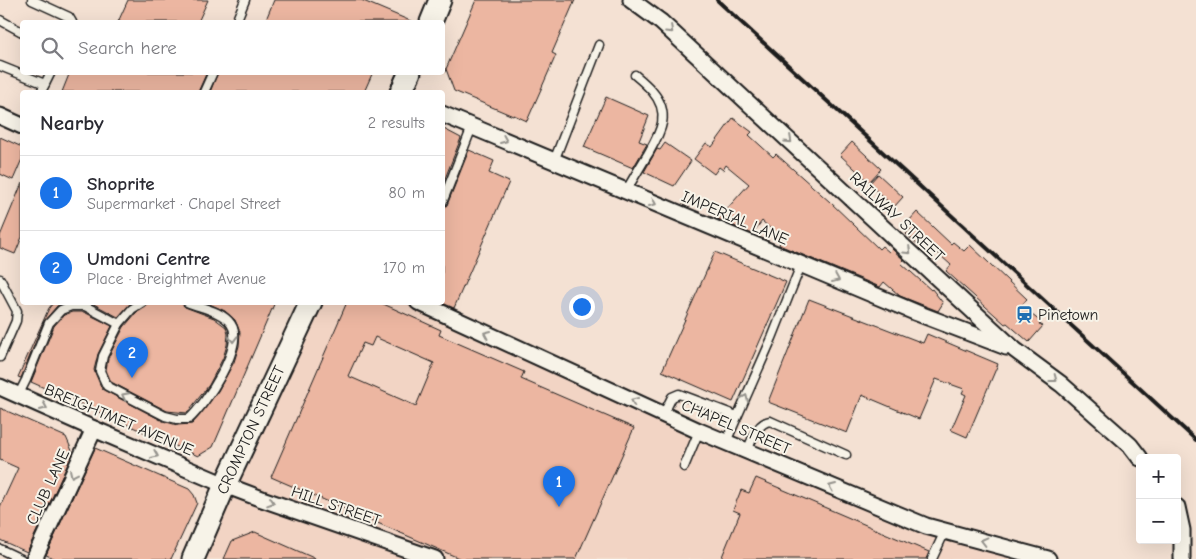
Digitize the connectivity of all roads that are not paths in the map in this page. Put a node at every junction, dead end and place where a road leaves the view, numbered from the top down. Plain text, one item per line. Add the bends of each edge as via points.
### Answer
1 (32, 0) edge
2 (245, 0) edge
3 (440, 0) edge
4 (631, 0) edge
5 (0, 20) edge
6 (71, 20) edge
7 (237, 20) edge
8 (432, 20) edge
9 (20, 31) edge
10 (599, 44) dead end
11 (0, 66) edge
12 (20, 74) edge
13 (22, 75) edge
14 (50, 75) edge
15 (212, 75) edge
16 (409, 75) edge
17 (635, 75) dead end
18 (45, 84) junction
19 (42, 90) edge
20 (205, 90) edge
21 (402, 90) edge
22 (445, 115) edge
23 (0, 116) edge
24 (20, 125) edge
25 (472, 127) junction
26 (554, 161) junction
27 (626, 191) junction
28 (445, 194) edge
29 (801, 264) junction
30 (0, 279) edge
31 (138, 305) edge
32 (195, 305) edge
33 (310, 305) edge
34 (425, 305) edge
35 (119, 324) junction
36 (1015, 350) junction
37 (0, 357) edge
38 (0, 387) edge
39 (18, 396) junction
40 (663, 415) junction
41 (737, 416) junction
42 (94, 429) junction
43 (699, 431) junction
44 (726, 442) junction
45 (747, 451) junction
46 (1137, 454) edge
47 (846, 455) dead end
48 (684, 467) dead end
49 (225, 485) junction
50 (1181, 525) edge
51 (945, 531) junction
52 (0, 549) edge
53 (21, 559) edge
54 (34, 559) edge
55 (193, 559) edge
56 (435, 559) edge
57 (932, 559) edge
58 (1048, 559) edge
59 (1182, 559) edge

1 - 6 lane
2 - 7 lane
3 - 8 street
4 -> 36 street, RAILWAY STREET via 661,22
5 - 9 lane
10 - 26 lane
11 - 12 lane
13 - 18 lane
14 - 18 lane
15 - 20 lane
16 - 21 street
17 - 27 lane via 653,92 663,114 658,139
18 - 19 lane
22 - 25 street, IMPERIAL LANE
23 - 24 street
25 -> 26 street, IMPERIAL LANE
25 - 28 lane
26 - 27 street, IMPERIAL LANE
27 -> 29 street, IMPERIAL LANE
29 -> 36 street, IMPERIAL LANE
41 -> 29 lane
30 - 37 lane via 17,311 16,321
31 - 35 lane
32 -> 35 lane via 222,315 233,325 235,345 206,401 189,419 165,416 107,386 100,371 103,356
33 - 49 street, CROMPTON STREET
40 -> 34 street, CHAPEL STREET
35 - 39 lane via 86,306 61,310 49,323
36 -> 46 street, RAILWAY STREET via 1061,384
38 - 39 street, BREIGHTMET AVENUE
39 -> 42 street, BREIGHTMET AVENUE
40 - 41 lane via 672,397 679,394
40 - 43 street, CHAPEL STREET
41 - 44 lane
42 -> 49 street, BREIGHTMET AVENUE
42 -> 54 street, CLUB LANE
43 - 44 street, CHAPEL STREET
43 - 48 lane
44 - 45 street, CHAPEL STREET
45 - 47 lane via 760,426 770,421
51 -> 45 street, CHAPEL STREET
49 - 55 street, CROMPTON STREET
49 -> 56 street, HILL STREET
50 - 59 street
51 - 57 lane
58 -> 51 street, CHAPEL STREET
52 - 53 lane

